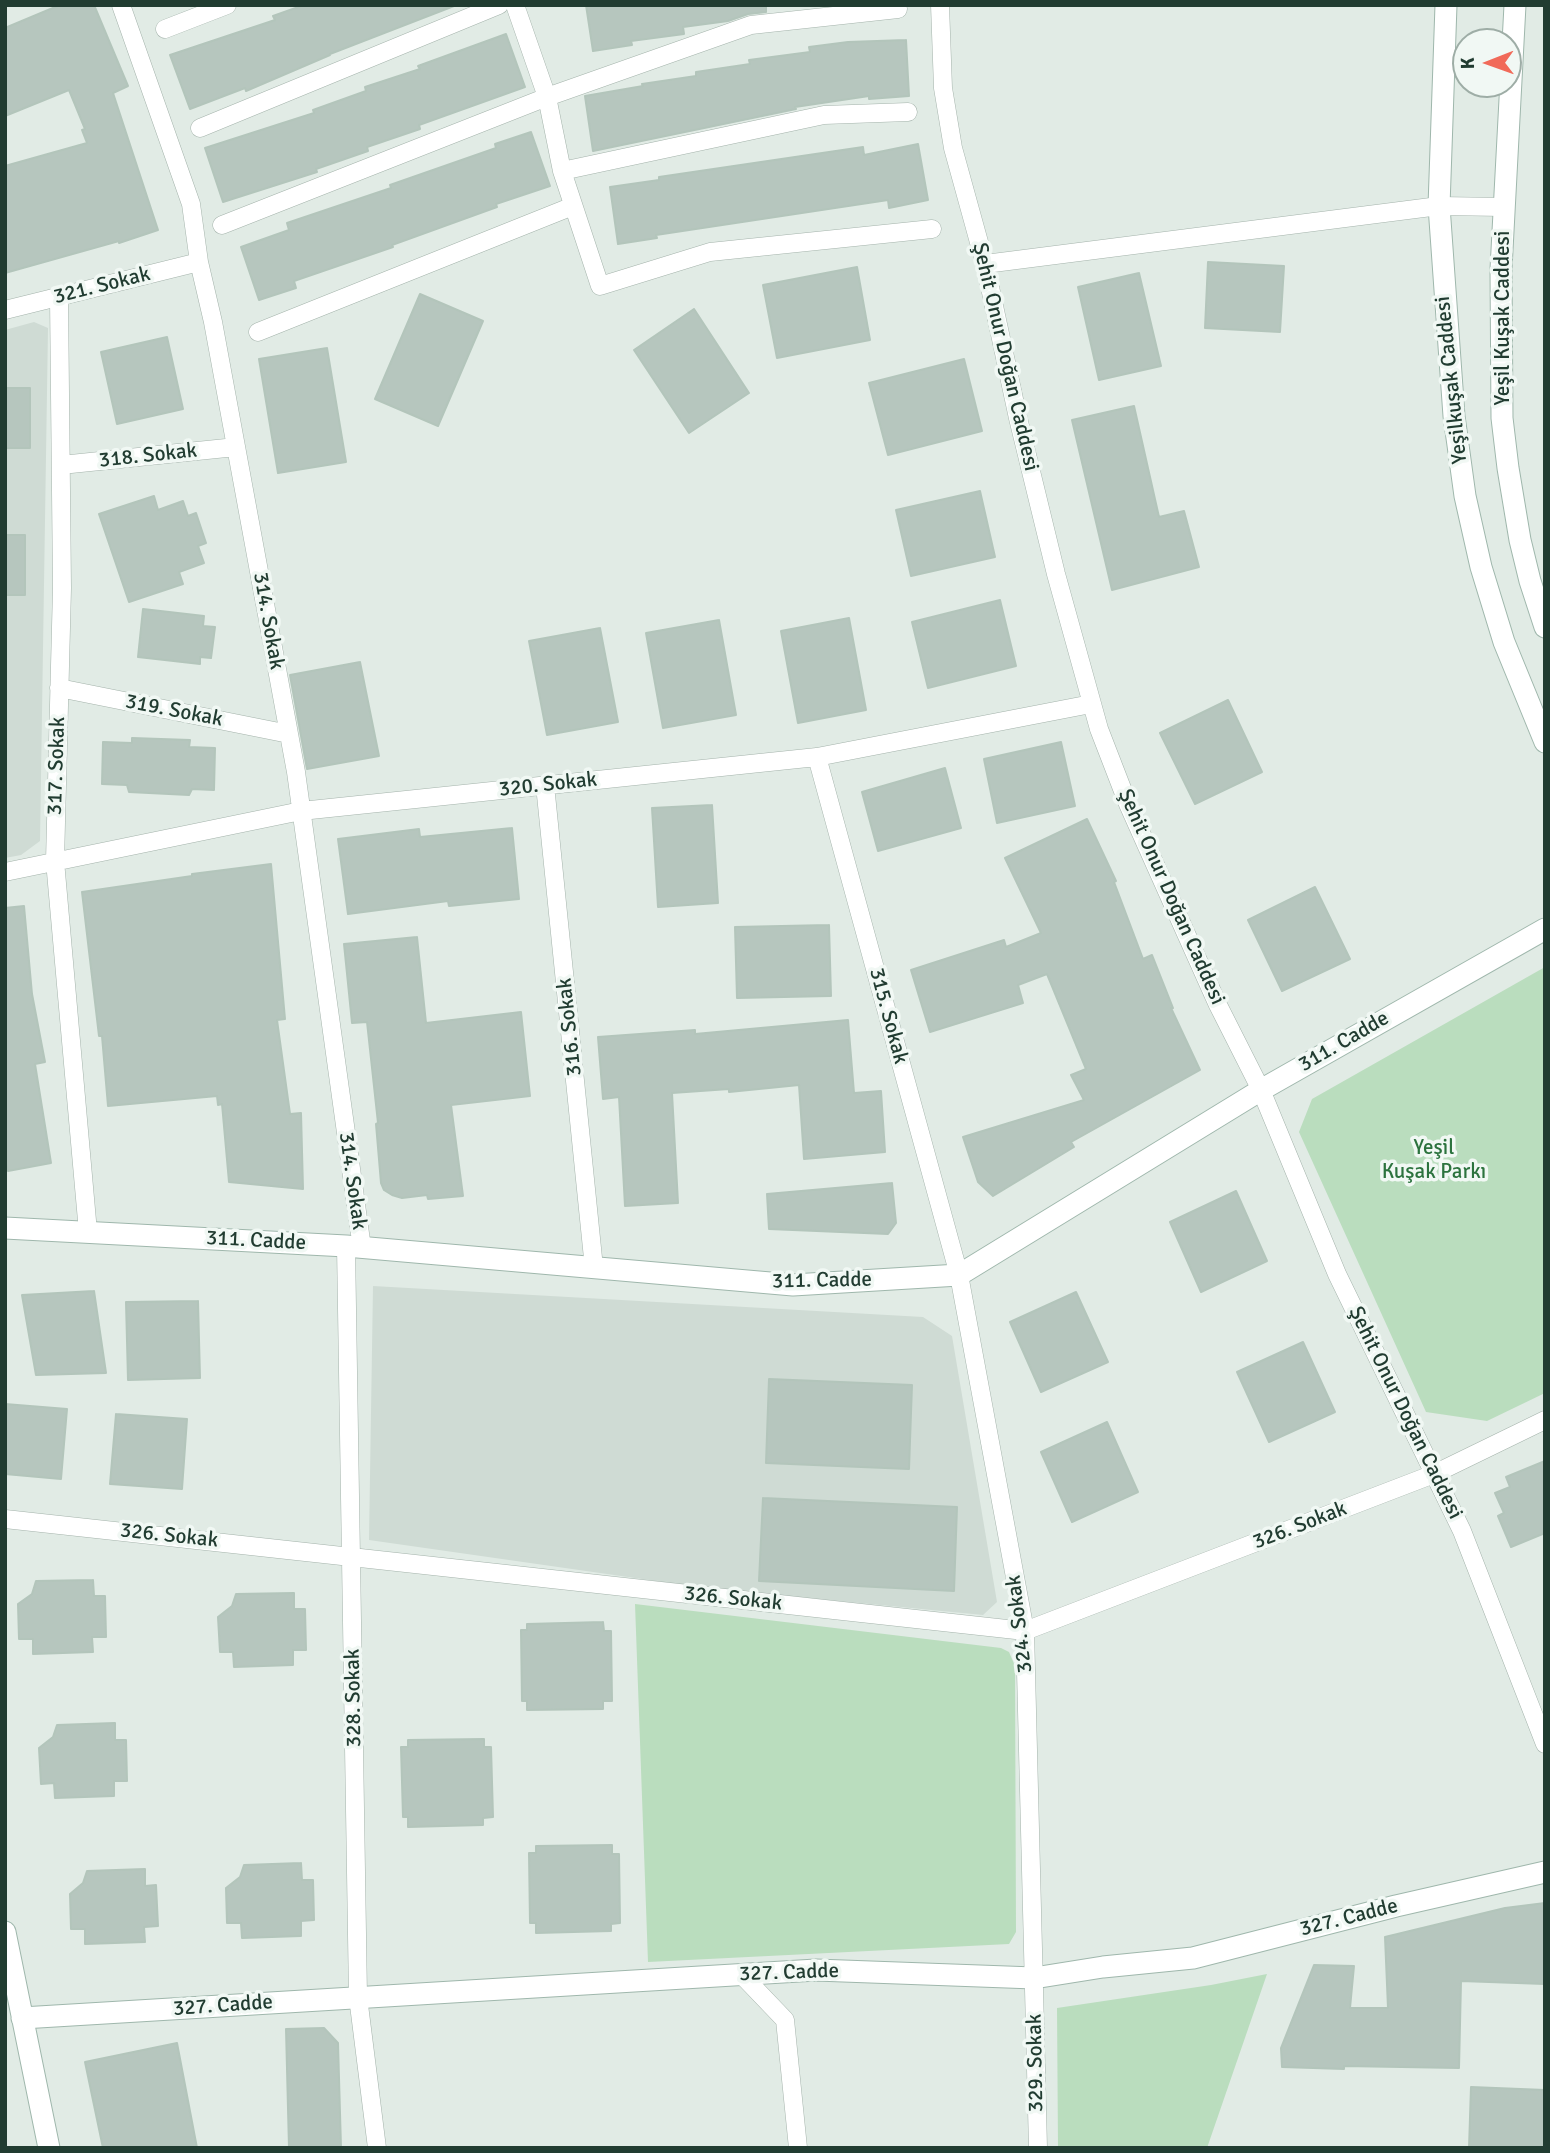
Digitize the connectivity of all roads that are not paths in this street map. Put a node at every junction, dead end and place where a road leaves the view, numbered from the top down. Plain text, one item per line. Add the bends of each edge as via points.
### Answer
1 (121, 5) edge
2 (227, 5) edge
3 (499, 5) edge
4 (515, 5) edge
5 (940, 5) edge
6 (1446, 5) edge
7 (1515, 5) edge
8 (898, 9) dead end
9 (165, 29) dead end
10 (547, 97) junction
11 (908, 111) dead end
12 (200, 128) dead end
13 (562, 171) junction
14 (573, 206) junction
15 (1438, 206) junction
16 (1504, 207) junction
17 (222, 225) dead end
18 (932, 229) dead end
19 (200, 262) junction
20 (985, 264) junction
21 (59, 298) junction
22 (5, 310) edge
23 (258, 332) dead end
24 (236, 447) junction
25 (61, 465) junction
26 (1545, 627) edge
27 (59, 688) junction
28 (1091, 704) junction
29 (289, 734) junction
30 (1545, 742) edge
31 (817, 757) junction
32 (545, 785) junction
33 (301, 811) junction
34 (55, 862) junction
35 (5, 872) edge
36 (1545, 929) edge
37 (1261, 1090) junction
38 (5, 1228) edge
39 (88, 1232) junction
40 (354, 1247) junction
41 (594, 1268) junction
42 (959, 1275) junction
43 (1545, 1420) edge
44 (1434, 1474) junction
45 (5, 1518) edge
46 (352, 1556) junction
47 (1025, 1631) junction
48 (1545, 1744) edge
49 (1545, 1872) edge
50 (5, 1933) edge
51 (741, 1974) junction
52 (1034, 1978) junction
53 (358, 1997) junction
54 (22, 2018) junction
55 (49, 2148) edge
56 (377, 2148) edge
57 (798, 2148) edge
58 (1038, 2148) edge

1 - 19 street, 314. Sokak via 191,204
2 - 9 street
3 - 12 street
4 - 10 street
5 - 20 street, Şehit Onur Doğan Caddesi via 943,88 953,148
6 - 15 street, Yeşilkuşak Caddesi
7 - 16 street, Yeşil Kuşak Caddesi
8 - 10 street via 751,25
10 - 13 street
10 - 17 street
11 - 13 street via 824,115
13 - 14 street
14 - 18 street via 600,286 710,252
14 - 23 street
15 - 16 street
15 - 20 street
15 - 30 street, Yeşilkuşak Caddesi via 1454,416 1465,496 1500,630
16 - 26 street, Yeşil Kuşak Caddesi via 1502,418 1520,540
19 - 21 street, 321. Sokak
19 - 24 street, 314. Sokak
20 - 28 street, Şehit Onur Doğan Caddesi via 1049,548
21 - 22 street, 321. Sokak
21 - 25 street, 317. Sokak
24 - 25 street, 318. Sokak
24 - 29 street, 314. Sokak
25 - 27 street, 317. Sokak
27 - 29 street, 319. Sokak
27 - 34 street, 317. Sokak
28 - 31 street, 320. Sokak
28 - 37 street, Şehit Onur Doğan Caddesi via 1128,804
29 - 33 street, 314. Sokak
31 - 32 street, 320. Sokak
31 - 42 street, 315. Sokak
32 - 33 street, 320. Sokak
32 - 41 street, 316. Sokak
33 - 34 street, 320. Sokak
33 - 40 street, 314. Sokak
34 - 35 street, 320. Sokak
34 - 39 street, 317. Sokak
36 - 37 street, 311. Cadde
37 - 42 street, 311. Cadde
37 - 44 street, Şehit Onur Doğan Caddesi via 1337,1274
38 - 39 street, 311. Cadde
39 - 40 street, 311. Cadde
40 - 41 street, 311. Cadde
40 - 46 street, 328. Sokak
41 - 42 street, 311. Cadde via 793,1285
42 - 47 street, 324. Sokak
43 - 44 street, 326. Sokak
44 - 47 street, 326. Sokak
44 - 48 street, Şehit Onur Doğan Caddesi via 1462,1531
45 - 46 street, 326. Sokak
46 - 47 street, 326. Sokak
46 - 53 street, 328. Sokak
47 - 52 street, 324. Sokak
49 - 52 street, 327. Cadde via 1193,1958
50 - 54 street
51 - 52 street, 327. Cadde via 816,1970
51 - 53 street, 327. Cadde
51 - 57 street via 785,2020
52 - 58 street, 329. Sokak
53 - 54 street, 327. Cadde
53 - 56 street, 328. Sokak
54 - 55 street

